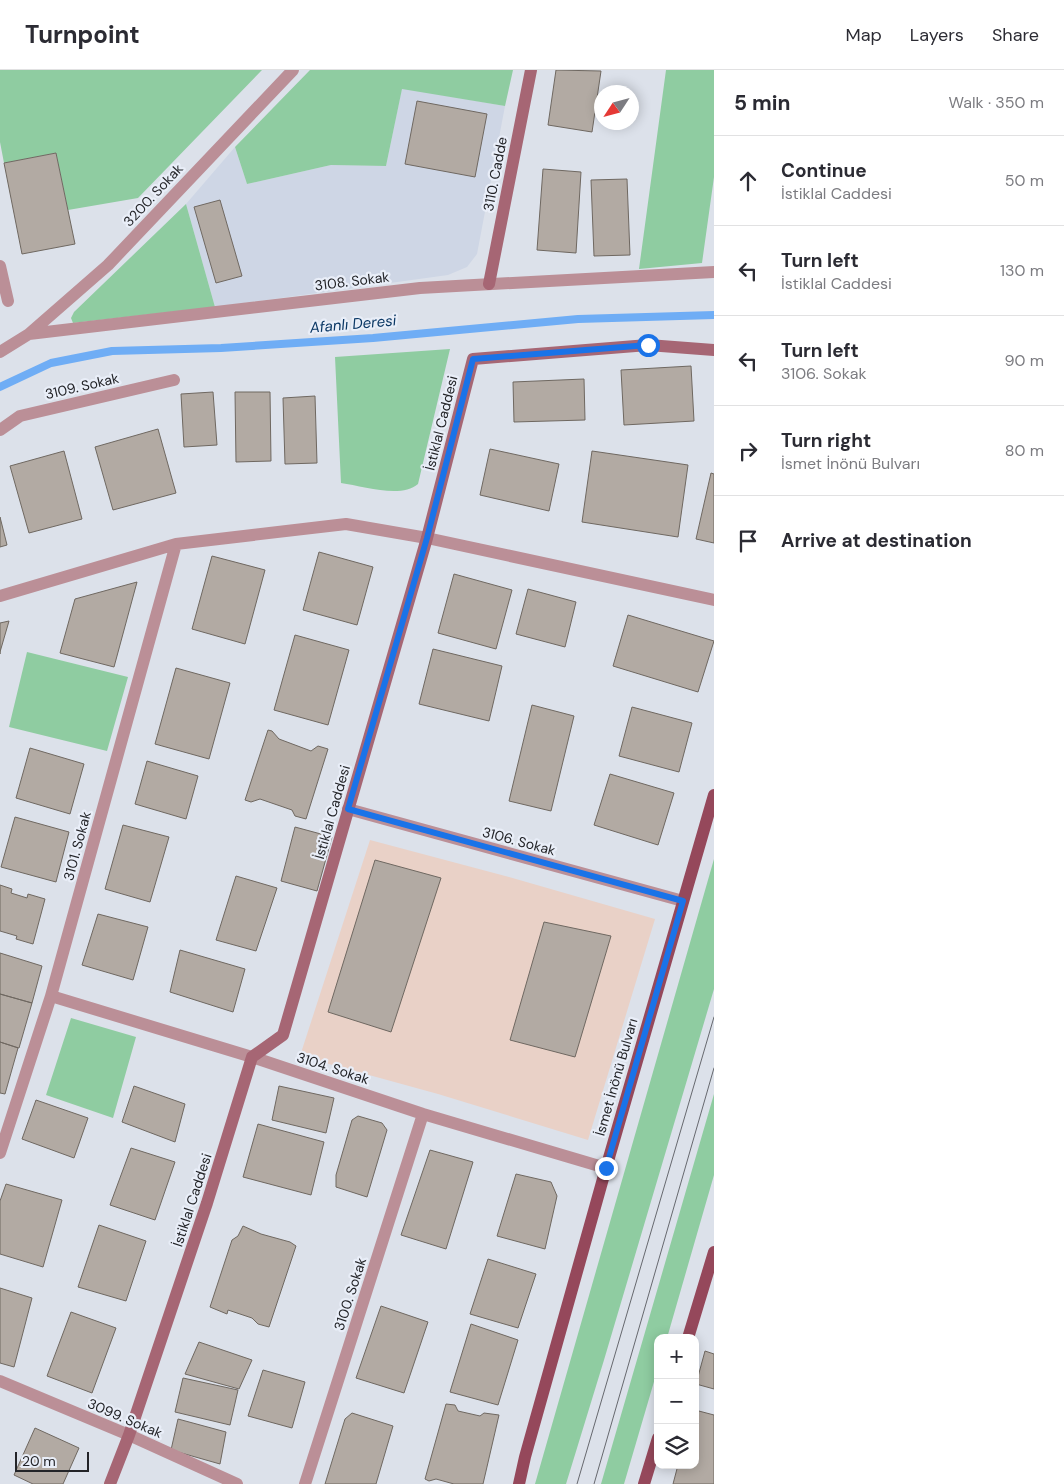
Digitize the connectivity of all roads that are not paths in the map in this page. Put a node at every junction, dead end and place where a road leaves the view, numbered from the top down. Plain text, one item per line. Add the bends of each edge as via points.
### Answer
1 (293, 70) edge
2 (531, 70) edge
3 (0, 266) edge
4 (714, 272) edge
5 (489, 284) junction
6 (8, 301) dead end
7 (29, 334) junction
8 (714, 350) edge
9 (0, 352) edge
10 (174, 380) dead end
11 (0, 430) edge
12 (427, 538) junction
13 (176, 544) junction
14 (0, 596) edge
15 (714, 600) edge
16 (714, 795) edge
17 (348, 809) junction
18 (683, 901) junction
19 (51, 996) junction
20 (252, 1057) junction
21 (424, 1114) junction
22 (0, 1153) edge
23 (606, 1168) junction
24 (714, 1252) edge
25 (689, 1334) edge
26 (0, 1381) edge
27 (128, 1435) junction
28 (654, 1451) edge
29 (110, 1484) edge
30 (237, 1484) edge
31 (305, 1484) edge
32 (519, 1484) edge
33 (644, 1484) edge

1 - 7 street, 3200. Sokak via 108,265
2 - 5 street, 3110. Cadde
3 - 6 street
4 - 5 street, 3108. Sokak
5 - 7 street, 3108. Sokak via 420,288
7 - 9 street, 3108. Sokak
8 - 12 street, İstiklal Caddesi via 648,345 473,359
10 - 11 street, 3109. Sokak via 20,416
12 - 13 street via 346,524
12 - 15 street
12 - 17 street, İstiklal Caddesi
13 - 14 street
13 - 19 street, 3101. Sokak
16 - 18 main road, İsmet İnönü Bulvarı
17 - 18 street, 3106. Sokak
17 - 20 street, İstiklal Caddesi via 283,1034
18 - 23 main road, İsmet İnönü Bulvarı
19 - 20 street, 3104. Sokak
19 - 22 street, 3101. Sokak
20 - 21 street, 3104. Sokak
20 - 27 street, İstiklal Caddesi via 207,1203
21 - 23 street, 3104. Sokak
21 - 31 street, 3100. Sokak
23 - 32 main road, İsmet İnönü Bulvarı
24 - 25 main road
26 - 27 street, 3099. Sokak
27 - 29 street, İstiklal Caddesi
27 - 30 street, 3099. Sokak
28 - 33 main road

